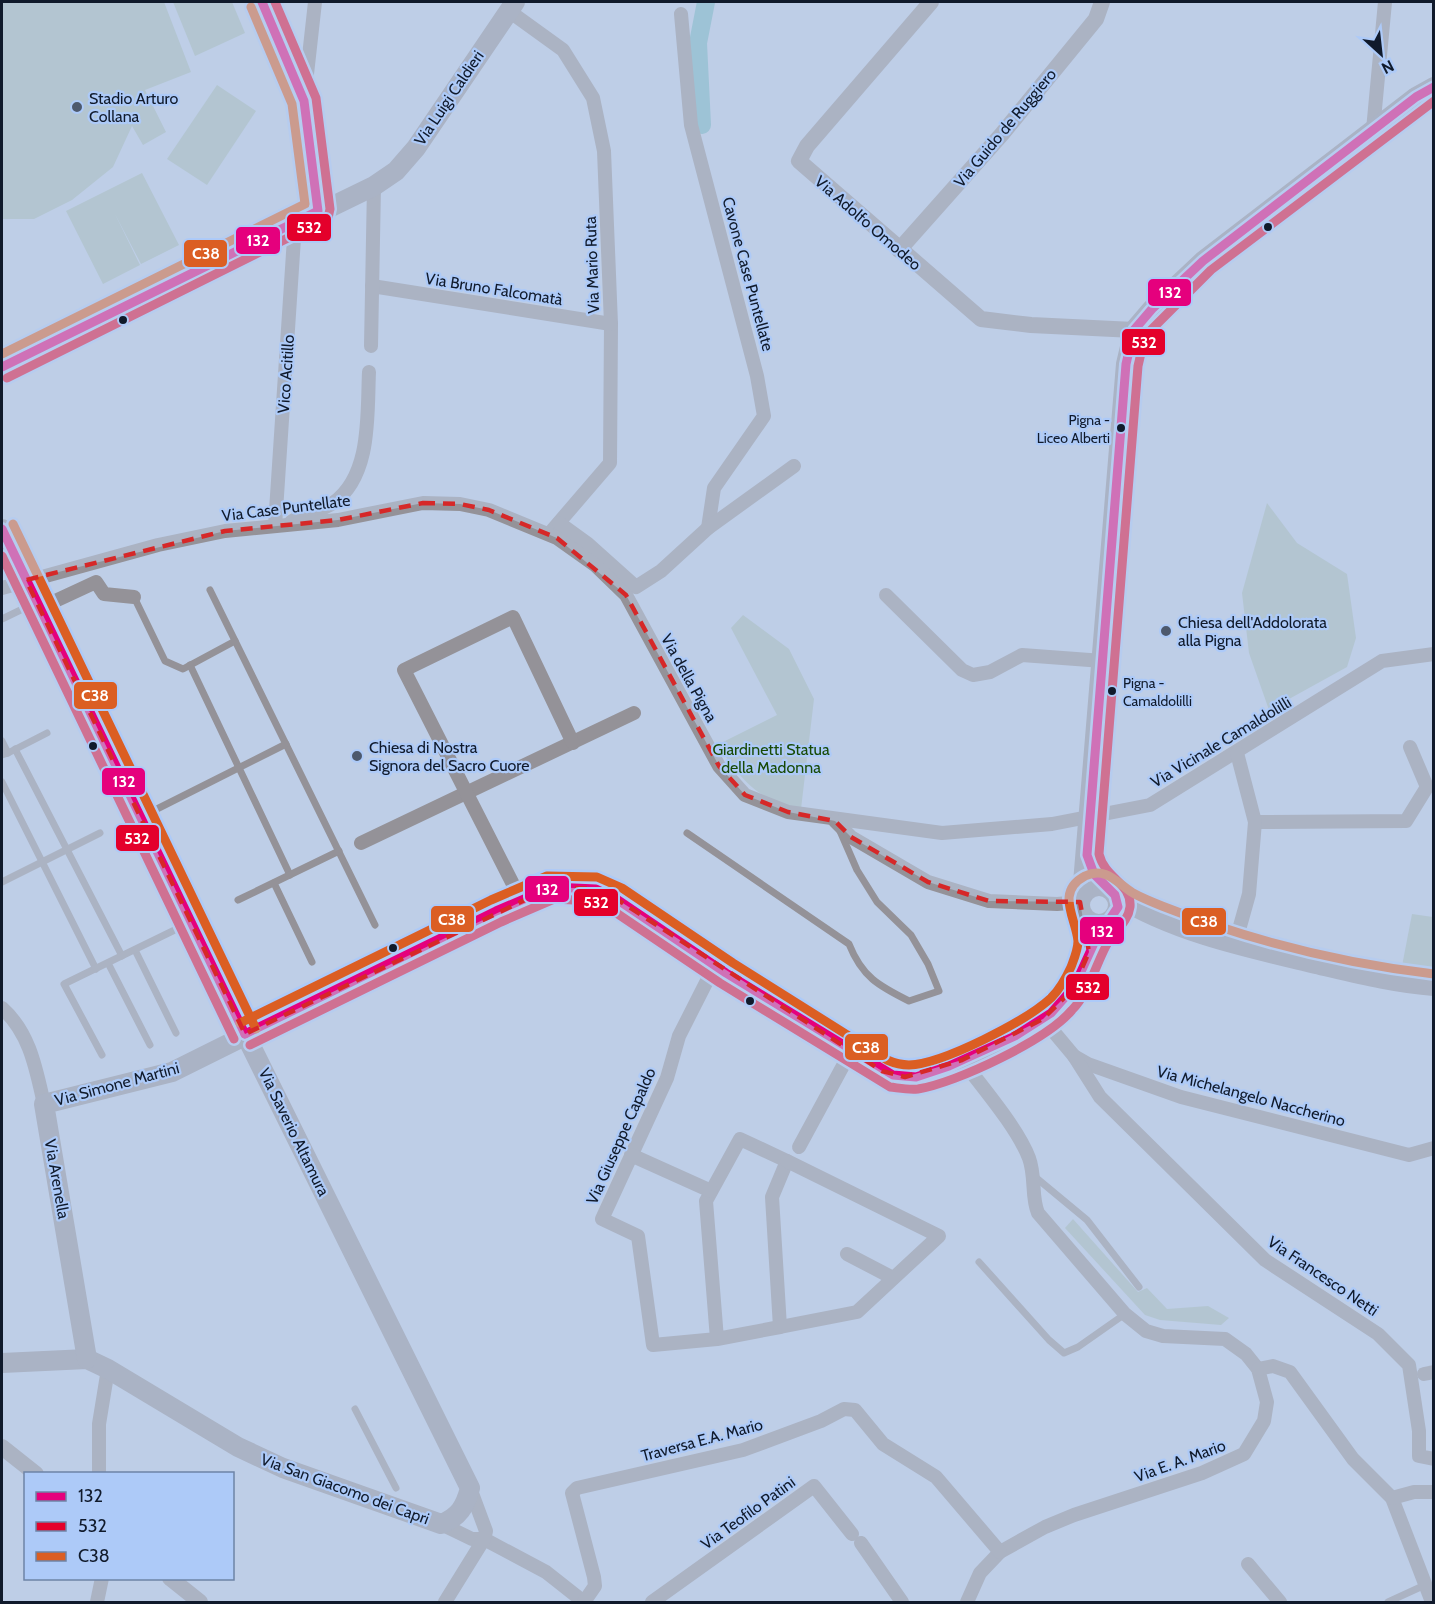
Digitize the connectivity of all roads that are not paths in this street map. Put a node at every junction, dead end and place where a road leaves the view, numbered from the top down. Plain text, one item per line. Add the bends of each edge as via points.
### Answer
1 (262, 2) edge
2 (315, 2) edge
3 (931, 2) edge
4 (1102, 2) edge
5 (1385, 2) edge
6 (512, 6) edge
7 (681, 14) dead end
8 (1434, 87) edge
9 (304, 101) junction
10 (1373, 130) junction
11 (374, 186) junction
12 (318, 211) junction
13 (295, 223) junction
14 (899, 250) junction
15 (372, 286) junction
16 (611, 324) junction
17 (1134, 330) junction
18 (58, 338) junction
19 (371, 346) dead end
20 (2, 359) edge
21 (2, 367) edge
22 (369, 372) dead end
23 (794, 466) dead end
24 (559, 523) junction
25 (281, 526) junction
26 (708, 528) junction
27 (2, 530) edge
28 (549, 534) junction
29 (26, 580) junction
30 (2, 588) edge
31 (210, 590) dead end
32 (886, 596) dead end
33 (134, 597) joint
34 (38, 605) junction
35 (2, 619) edge
36 (236, 641) junction
37 (1434, 654) edge
38 (1103, 661) junction
39 (190, 665) junction
40 (634, 713) dead end
41 (47, 733) dead end
42 (2, 741) edge
43 (573, 743) junction
44 (286, 744) junction
45 (1410, 747) dead end
46 (15, 749) junction
47 (1238, 753) junction
48 (4, 754) edge
49 (238, 768) junction
50 (2, 782) edge
51 (467, 794) junction
52 (140, 817) junction
53 (835, 821) junction
54 (1255, 822) junction
55 (100, 833) dead end
56 (687, 833) dead end
57 (361, 843) dead end
58 (66, 850) junction
59 (339, 851) junction
60 (41, 862) junction
61 (290, 875) junction
62 (2, 882) edge
63 (274, 883) junction
64 (238, 900) dead end
65 (521, 900) junction
66 (1098, 905) junction
67 (191, 921) junction
68 (375, 925) dead end
69 (1235, 944) junction
70 (135, 950) junction
71 (122, 956) junction
72 (312, 962) dead end
73 (108, 963) junction
74 (715, 965) junction
75 (96, 969) junction
76 (1434, 986) edge
77 (2, 1008) edge
78 (1043, 1019) junction
79 (176, 1033) dead end
80 (245, 1034) junction
81 (150, 1045) dead end
82 (851, 1051) junction
83 (102, 1055) dead end
84 (1074, 1056) junction
85 (962, 1060) junction
86 (44, 1104) junction
87 (799, 1147) dead end
88 (1434, 1148) edge
89 (631, 1155) junction
90 (787, 1161) junction
91 (1034, 1176) junction
92 (711, 1191) junction
93 (848, 1254) dead end
94 (979, 1262) dead end
95 (893, 1278) junction
96 (1139, 1287) dead end
97 (1125, 1314) junction
98 (780, 1327) junction
99 (717, 1339) junction
100 (87, 1359) junction
101 (2, 1363) edge
102 (108, 1369) junction
103 (1258, 1369) junction
104 (355, 1409) dead end
105 (2, 1447) edge
106 (1434, 1459) edge
107 (35, 1472) edge
108 (99, 1472) edge
109 (396, 1488) dead end
110 (470, 1488) junction
111 (1434, 1492) edge
112 (1392, 1498) junction
113 (441, 1524) junction
114 (484, 1539) junction
115 (1000, 1552) junction
116 (1248, 1564) dead end
117 (102, 1580) edge
118 (172, 1580) edge
119 (1425, 1585) junction
120 (97, 1602) edge
121 (200, 1602) edge
122 (445, 1602) edge
123 (584, 1602) edge
124 (652, 1602) edge
125 (902, 1602) edge
126 (967, 1602) edge
127 (1280, 1602) edge
128 (1388, 1602) edge
129 (1432, 1602) edge

1 - 9 street
2 - 9 street
3 - 14 street, Via Adolfo Omodeo via 799,157 801,166
4 - 14 street, Via Guido de Ruggiero via 1096,19 1002,134
5 - 10 street
6 - 11 main road, Via Luigi Caldieri via 416,148 396,171
6 - 16 street, Via Mario Ruta via 562,50 592,98 604,151
7 - 26 street, Cavone Case Puntellate via 691,125 758,376 764,416 714,488
8 - 10 main road
9 - 12 street
10 - 17 main road via 1203,261
11 - 12 main road, Via Luigi Caldieri
11 - 15 street
12 - 13 main road, Via Luigi Caldieri
13 - 18 main road, Via Luigi Caldieri
13 - 25 street, Vico Acitillo
14 - 17 street, Via Adolfo Omodeo via 981,319
15 - 16 street, Via Bruno Falcomatà
15 - 19 street
16 - 24 street, Via Mario Ruta via 609,463
17 - 38 main road via 1126,364
18 - 20 main road
18 - 21 main road
22 - 25 street via 363,453 354,476 343,495 332,504
23 - 26 street
24 - 26 street via 588,543 636,587 662,571
24 - 28 street, Via Mario Ruta
25 - 28 street, Via Case Puntellate via 338,520 423,503 460,504 489,510
25 - 29 street, Via Case Puntellate via 225,531 158,544
27 - 29 main road, Via Saverio Altamura
28 - 53 street, Via della Pigna via 595,565 626,595 720,766 744,795 788,812
29 - 30 street, Via Case Puntellate
29 - 34 main road, Via Saverio Altamura
31 - 36 lane
32 - 38 street via 962,670 973,675 990,672 1022,655
33 - 34 street via 104,594 96,582
33 - 39 lane via 165,661 183,669
34 - 35 lane
34 - 52 main road, Via Saverio Altamura
36 - 39 lane
36 - 44 lane
37 - 47 street, Via Vicinale Camaldolilli via 1382,661
38 - 66 main road via 1087,855
39 - 49 lane
40 - 43 street
41 - 46 lane
42 - 48 lane
43 - 51 street
43 - 51 street via 513,617 404,670
44 - 49 lane
44 - 59 lane
45 - 54 street via 1427,787 1406,821
46 - 48 lane
46 - 58 lane
47 - 53 street, Via Vicinale Camaldolilli via 1150,805 1052,824 942,833
47 - 54 street
49 - 52 lane
49 - 61 lane
50 - 60 lane
51 - 57 street
51 - 65 street
52 - 67 main road, Via Saverio Altamura
53 - 56 lane via 856,870 877,902 911,935 939,991 909,1001 875,983 856,962 849,944
53 - 66 street via 851,837 928,882 989,900
54 - 69 street via 1249,894
55 - 58 lane
58 - 60 lane
58 - 71 lane
59 - 61 lane
59 - 68 lane
60 - 62 lane
60 - 75 lane
61 - 63 lane
63 - 64 lane
63 - 72 lane
65 - 74 main road, Via Simone Martini via 552,887 596,889
65 - 80 main road, Via Simone Martini
66 - 69 main road via 1149,914
66 - 78 main road, Via Simone Martini via 1089,952 1073,989 1061,1006
67 - 70 lane
67 - 80 main road, Via Saverio Altamura
69 - 76 main road via 1376,978
70 - 71 lane
70 - 79 lane
71 - 73 lane
73 - 75 lane
73 - 81 lane
74 - 82 main road, Via Simone Martini
74 - 89 street, Via Giuseppe Capaldo via 679,1036 667,1078
75 - 83 lane via 64,984
77 - 86 street, Via Arenella via 25,1038 34,1058
78 - 84 street, Via Michelangelo Naccherino
78 - 85 main road, Via Simone Martini
80 - 86 main road, Via Simone Martini via 172,1072
80 - 110 main road, Via Saverio Altamura
82 - 85 main road, Via Simone Martini via 882,1071 905,1077 936,1071
82 - 87 street
84 - 88 street, Via Michelangelo Naccherino via 1181,1097 1409,1155
84 - 106 street, Via Francesco Netti via 1100,1097 1265,1260 1378,1334 1409,1365 1419,1456
85 - 91 street, Via E. A. Mario via 1018,1137
86 - 100 main road, Via Arenella
89 - 92 street
89 - 99 street, Via Giuseppe Capaldo via 602,1219 638,1236 653,1344
90 - 92 street via 740,1139
90 - 95 street via 939,1236
90 - 98 street via 771,1197
91 - 96 lane via 1087,1220
91 - 97 street, Via E. A. Mario via 1038,1213
92 - 99 street via 706,1201
93 - 95 street
94 - 97 lane via 1064,1353
95 - 98 street via 857,1312
97 - 103 street, Via E. A. Mario via 1146,1331 1163,1336 1225,1340 1246,1354
98 - 99 street
100 - 101 main road, Via San Giacomo dei Capri
100 - 102 main road, Via San Giacomo dei Capri
102 - 108 street via 99,1424
102 - 113 main road, Via San Giacomo dei Capri via 238,1447 283,1468
103 - 112 street via 1273,1366 1290,1372 1353,1459
103 - 115 street, Via E. A. Mario via 1268,1402 1260,1428 1244,1454 1202,1473 1074,1515
104 - 109 lane
105 - 107 street
110 - 113 main road via 462,1511
110 - 114 street, Via Saverio Altamura via 486,1531
111 - 112 street
112 - 119 street
113 - 114 street, Via San Giacomo dei Capri via 472,1539
114 - 122 street
114 - 123 street, Via San Giacomo dei Capri via 546,1572
115 - 123 street, Traversa E.A. Mario via 936,1477 883,1444 855,1410 844,1409 743,1450 577,1488 572,1493 595,1586
115 - 126 street, Via E. A. Mario via 980,1573
116 - 127 street
117 - 120 street
118 - 121 street
119 - 128 lane
119 - 129 street
124 - 125 street, Via Teofilo Patini via 814,1486

